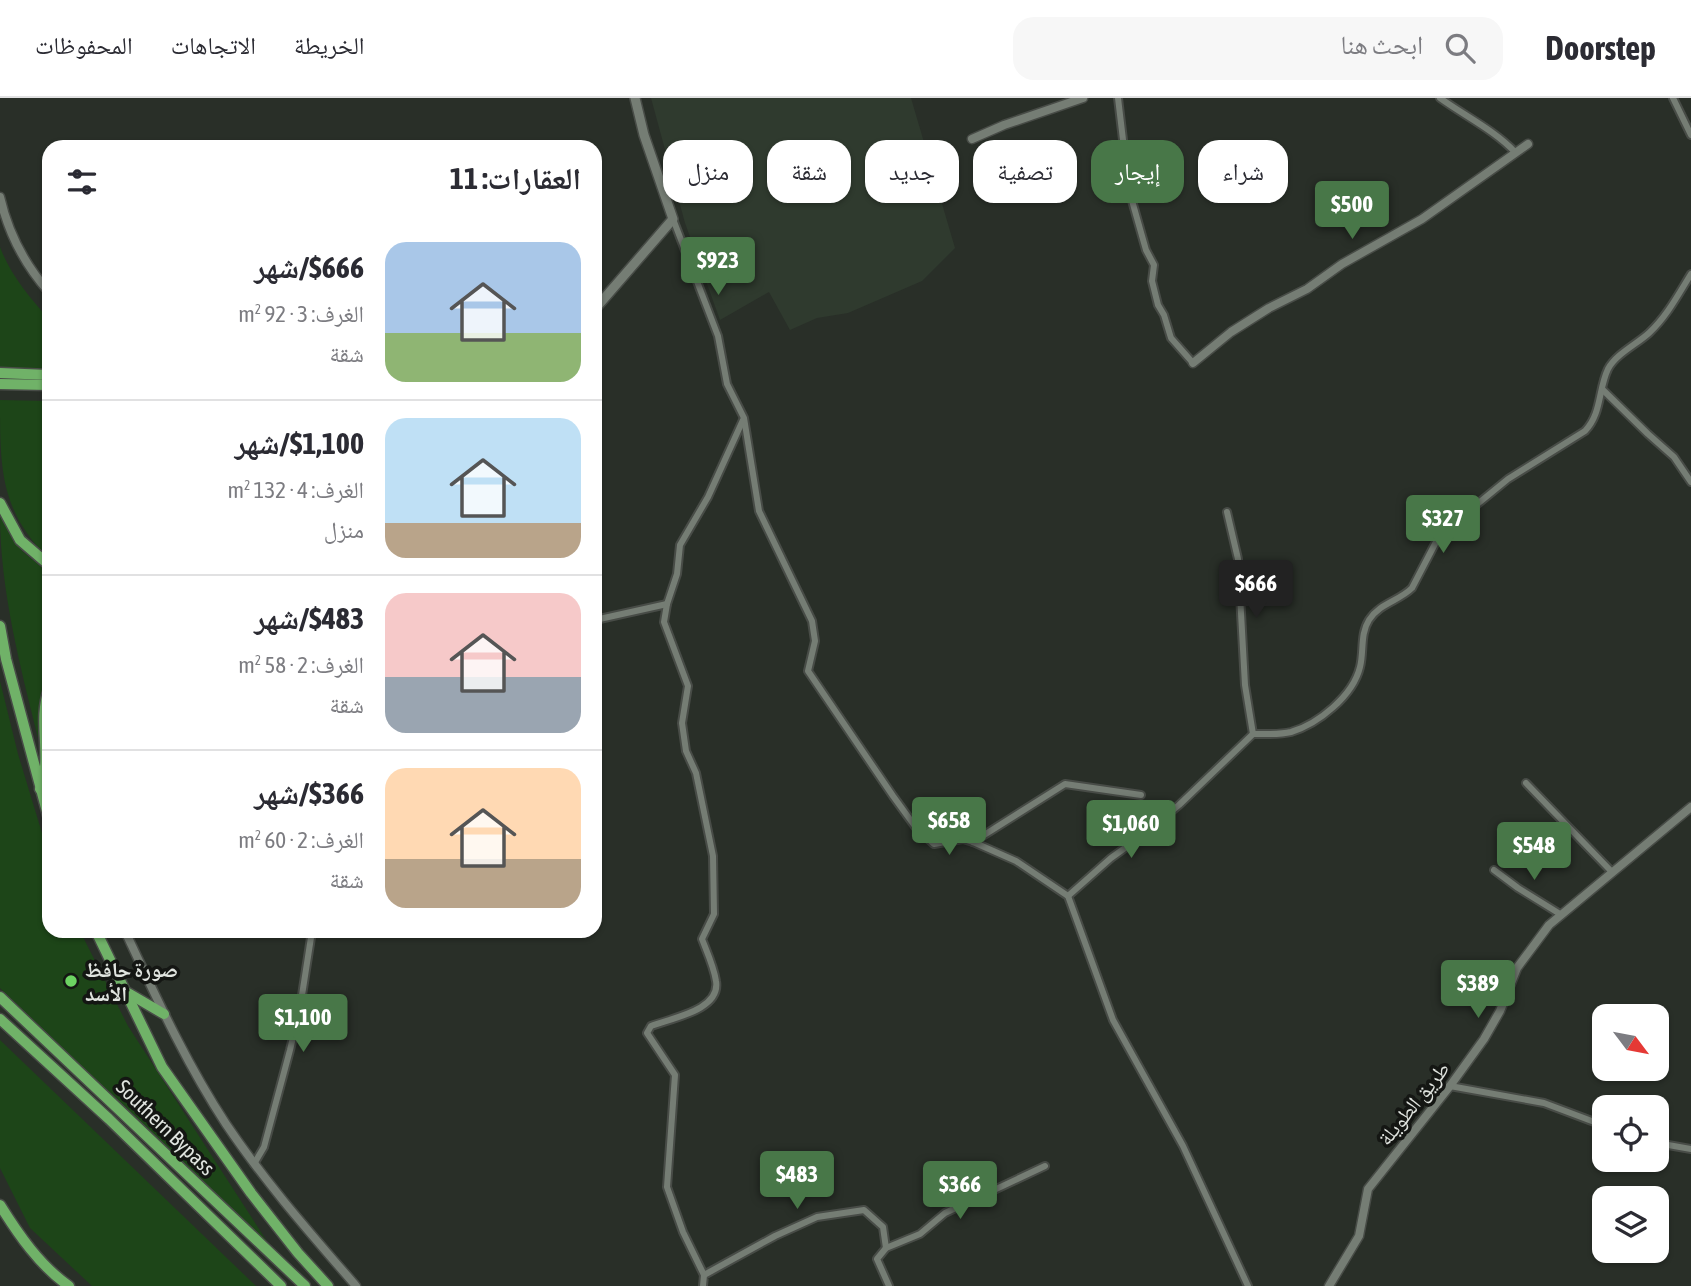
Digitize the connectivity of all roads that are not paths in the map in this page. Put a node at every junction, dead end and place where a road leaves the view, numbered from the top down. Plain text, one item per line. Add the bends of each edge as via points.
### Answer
1 (635, 98) edge
2 (1083, 98) edge
3 (1118, 98) edge
4 (1440, 98) edge
5 (1673, 98) edge
6 (1691, 135) edge
7 (972, 139) dead end
8 (1528, 144) dead end
9 (1515, 152) junction
10 (0, 197) edge
11 (673, 219) junction
12 (1691, 274) edge
13 (42, 282) edge
14 (602, 301) edge
15 (1194, 363) joint
16 (0, 373) edge
17 (42, 375) edge
18 (0, 384) edge
19 (42, 385) edge
20 (1603, 390) junction
21 (744, 418) junction
22 (1691, 482) edge
23 (0, 503) edge
24 (1227, 512) dead end
25 (42, 559) edge
26 (667, 604) junction
27 (602, 618) edge
28 (0, 626) edge
29 (1253, 734) junction
30 (42, 783) edge
31 (1526, 783) dead end
32 (40, 790) junction
33 (1141, 795) dead end
34 (42, 796) edge
35 (1691, 807) edge
36 (973, 842) junction
37 (1494, 870) dead end
38 (1611, 872) junction
39 (1068, 897) junction
40 (1560, 914) junction
41 (99, 938) edge
42 (128, 938) edge
43 (311, 938) edge
44 (126, 992) junction
45 (0, 997) edge
46 (164, 1014) junction
47 (0, 1019) edge
48 (1450, 1086) junction
49 (1592, 1121) edge
50 (1669, 1145) edge
51 (1691, 1149) edge
52 (254, 1164) junction
53 (1045, 1166) dead end
54 (0, 1205) edge
55 (886, 1248) junction
56 (704, 1275) junction
57 (69, 1286) edge
58 (281, 1286) edge
59 (305, 1286) edge
60 (328, 1286) edge
61 (356, 1286) edge
62 (702, 1286) edge
63 (889, 1286) edge
64 (1248, 1286) edge
65 (1329, 1286) edge

1 - 11 main road
2 - 7 street
3 - 15 street via 1129,190 1154,265 1152,281 1158,305 1171,338
4 - 9 street
5 - 6 street
8 - 9 street
9 - 15 street via 1422,219 1231,332
10 - 13 street via 21,252
11 - 14 main road
11 - 21 street via 718,336 727,384
12 - 20 street via 1666,314 1609,368
16 - 17 highway
18 - 19 highway
20 - 22 street via 1675,457
20 - 29 street via 1585,431 1508,479 1437,540 1412,588 1378,609 1365,626 1355,680 1342,697 1303,727 1279,734
21 - 26 street via 680,545
21 - 36 street via 759,512 812,621 815,641 808,671 925,838 934,844 963,839
23 - 25 highway via 20,540
24 - 29 street via 1238,559 1245,685
26 - 27 street
26 - 56 street via 664,622 688,686 682,723 686,751 696,773 713,856 714,914 702,939 717,983 715,997 707,1005 651,1026 647,1034 675,1075 667,1187
28 - 32 highway
29 - 39 street via 1179,805
30 - 32 highway
31 - 38 street
32 - 34 highway
33 - 36 street via 1065,784
35 - 38 street, طريق الطويلة
36 - 39 street via 1016,861
37 - 40 street
38 - 40 street, طريق الطويلة
39 - 64 street via 1113,1020 1182,1146
40 - 48 street, طريق الطويلة via 1517,968 1494,1020
41 - 44 highway
42 - 46 street
43 - 52 street via 290,1050 264,1147
44 - 46 highway
44 - 60 highway via 162,1067 251,1192
45 - 59 highway, Southern Bypass
46 - 52 street
47 - 58 highway, Southern Bypass
48 - 49 street via 1544,1103
48 - 65 street, طريق الطويلة via 1368,1189 1359,1236
50 - 51 street
52 - 61 street
53 - 55 street via 946,1213 920,1234
54 - 57 highway via 18,1233
55 - 56 street via 883,1227 864,1210 829,1215 775,1236
55 - 63 street via 877,1259
56 - 62 street

